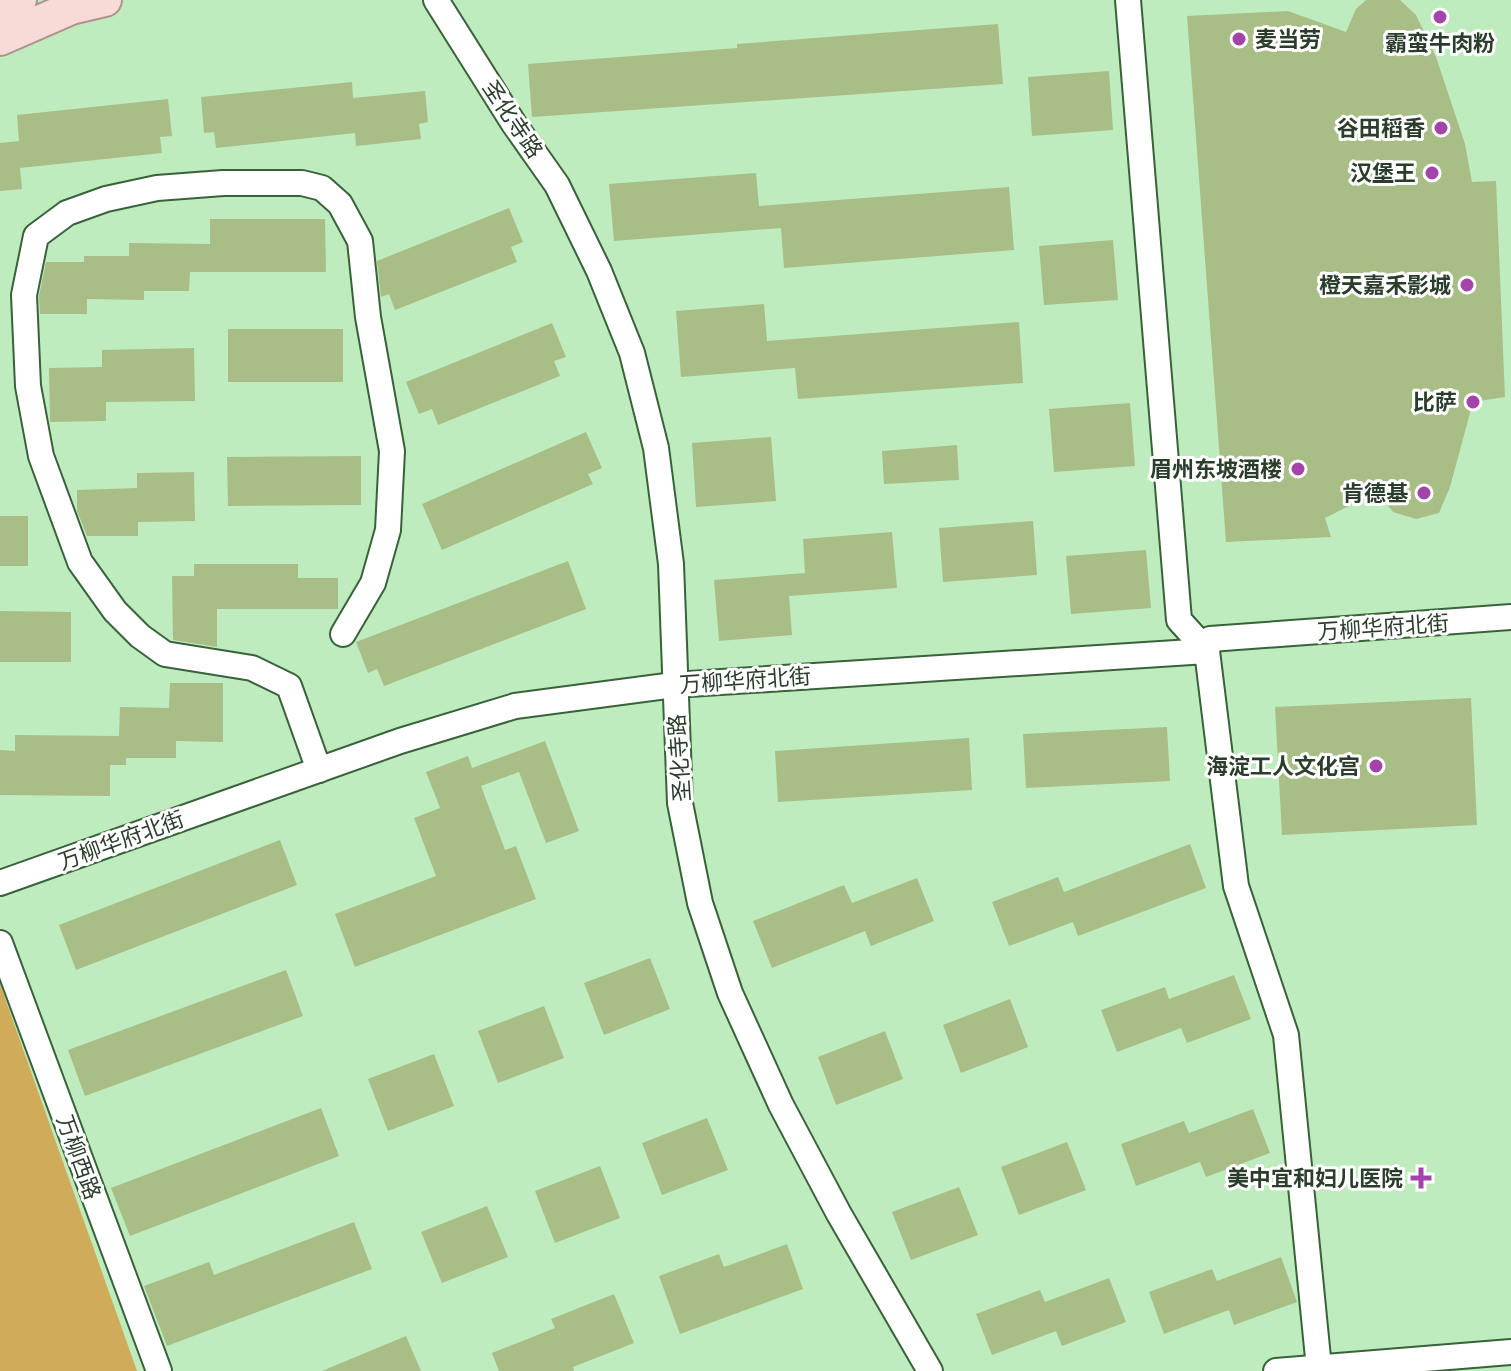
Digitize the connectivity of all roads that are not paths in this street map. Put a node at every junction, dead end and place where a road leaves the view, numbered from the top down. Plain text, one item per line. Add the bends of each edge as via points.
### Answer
1 (20, 0) edge
2 (105, 0) edge
3 (436, 0) edge
4 (1128, 0) edge
5 (0, 11) edge
6 (0, 39) edge
7 (1511, 617) edge
8 (343, 634) dead end
9 (1207, 651) junction
10 (674, 685) junction
11 (319, 770) junction
12 (0, 883) edge
13 (0, 943) edge
14 (1511, 1352) edge
15 (1319, 1368) junction
16 (159, 1371) edge
17 (930, 1371) edge
18 (1276, 1371) edge

1 - 5 main road
2 - 6 main road via 71,8
3 - 10 street, 圣化寺路 via 557,185 632,353 656,448 671,564
4 - 9 street via 1179,620
7 - 9 street, 万柳华府北街 via 1210,639
8 - 11 street via 373,583 388,530 392,451 360,241 340,204 322,188 302,183 223,183 157,188 67,213 36,236 24,295 28,386 41,456 80,562 115,611 165,654 252,668 289,686
9 - 10 street, 万柳华府北街
9 - 15 street via 1236,886 1286,1035
10 - 11 street, 万柳华府北街 via 515,706
10 - 17 street, 圣化寺路 via 680,803 700,903 730,993 795,1132
11 - 12 street, 万柳华府北街
13 - 16 street, 万柳西路
14 - 15 street
15 - 18 street

